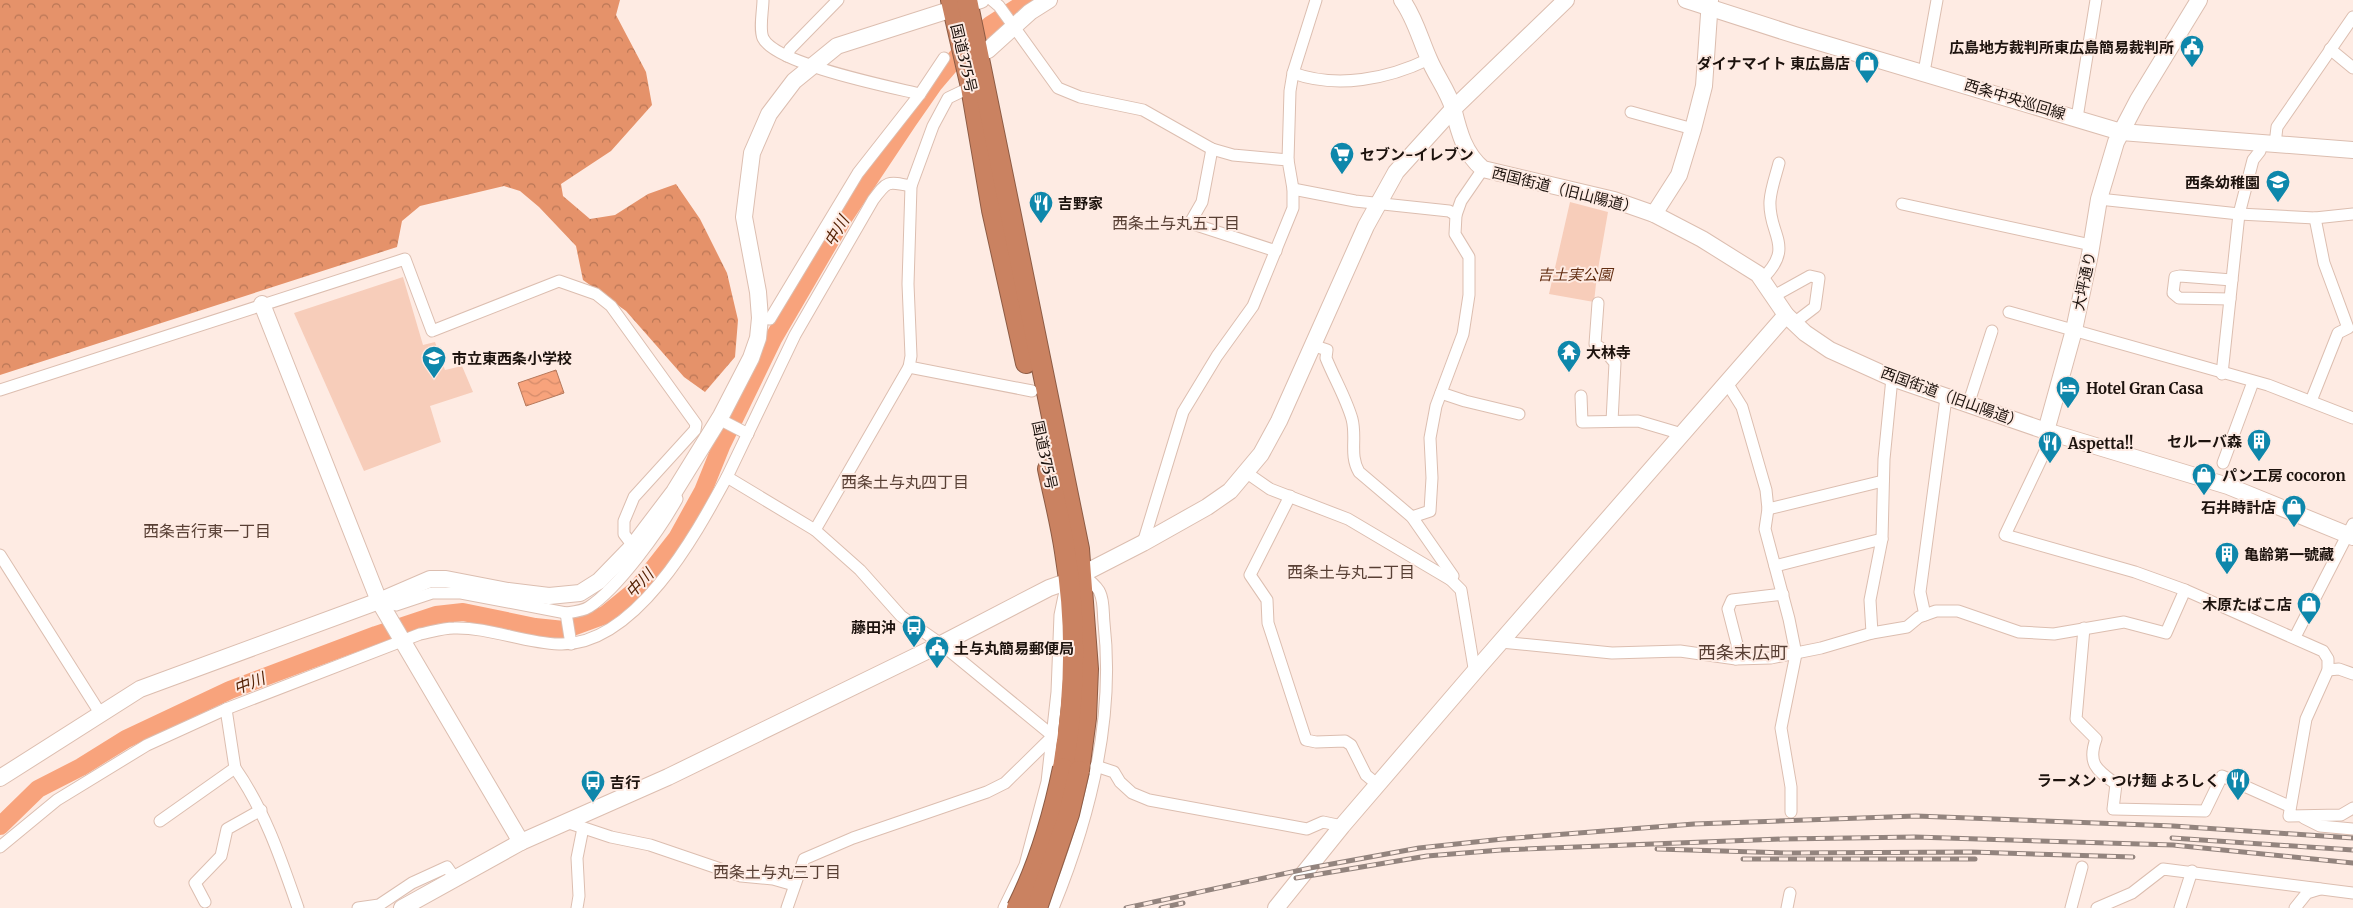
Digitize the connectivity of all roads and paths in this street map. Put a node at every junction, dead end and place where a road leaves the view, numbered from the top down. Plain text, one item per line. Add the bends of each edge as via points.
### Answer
1 (763, 0) edge
2 (838, 0) edge
3 (1049, 0) edge
4 (1316, 0) edge
5 (1402, 0) edge
6 (1566, 0) edge
7 (1686, 0) edge
8 (1937, 0) edge
9 (2096, 0) edge
10 (2199, 0) edge
11 (964, 3) edge
12 (995, 3) edge
13 (1709, 4) edge
14 (2353, 17) edge
15 (1012, 26) junction
16 (966, 33) junction
17 (2330, 50) junction
18 (978, 54) junction
19 (787, 56) junction
20 (944, 58) dead end
21 (1429, 59) junction
22 (812, 65) junction
23 (2353, 68) edge
24 (1924, 72) junction
25 (1293, 74) junction
26 (970, 83) junction
27 (920, 94) junction
28 (1453, 109) junction
29 (1631, 112) dead end
30 (2077, 118) junction
31 (1693, 129) junction
32 (2121, 132) junction
33 (2269, 144) junction
34 (1212, 149) junction
35 (2353, 150) edge
36 (1288, 160) junction
37 (1780, 163) dead end
38 (1483, 170) junction
39 (911, 186) junction
40 (1293, 189) junction
41 (2099, 199) junction
42 (1378, 202) junction
43 (1902, 204) dead end
44 (1654, 214) junction
45 (2239, 214) junction
46 (2353, 214) edge
47 (1456, 215) junction
48 (2315, 218) junction
49 (2091, 245) junction
50 (1276, 251) junction
51 (1762, 279) junction
52 (2232, 280) junction
53 (1774, 296) junction
54 (2230, 298) junction
55 (1598, 303) dead end
56 (262, 304) junction
57 (2008, 312) dead end
58 (760, 318) junction
59 (1790, 319) junction
60 (2074, 330) junction
61 (1992, 331) dead end
62 (2351, 333) edge
63 (1315, 346) junction
64 (909, 367) junction
65 (2222, 374) junction
66 (1892, 378) junction
67 (1727, 382) junction
68 (2253, 382) junction
69 (0, 390) edge
70 (1032, 391) junction
71 (1441, 393) junction
72 (1582, 396) dead end
73 (1946, 398) junction
74 (2311, 401) junction
75 (1968, 405) junction
76 (1519, 414) dead end
77 (2353, 418) edge
78 (722, 420) junction
79 (1612, 421) junction
80 (2046, 431) junction
81 (748, 434) junction
82 (1682, 434) junction
83 (2223, 463) dead end
84 (1247, 473) junction
85 (727, 477) junction
86 (1883, 481) junction
87 (674, 492) junction
88 (1290, 496) junction
89 (1768, 509) junction
90 (1412, 517) junction
91 (815, 530) junction
92 (2352, 532) edge
93 (1882, 539) junction
94 (1143, 543) junction
95 (633, 546) junction
96 (0, 555) edge
97 (1775, 566) junction
98 (1075, 577) junction
99 (1451, 580) junction
100 (2185, 590) junction
101 (1783, 594) junction
102 (379, 601) junction
103 (567, 615) junction
104 (1924, 615) junction
105 (2084, 628) junction
106 (1872, 633) junction
107 (2295, 637) junction
108 (402, 640) junction
109 (570, 642) junction
110 (1501, 642) junction
111 (942, 644) junction
112 (1796, 654) junction
113 (1736, 659) junction
114 (1476, 670) junction
115 (2328, 670) junction
116 (2353, 674) edge
117 (226, 708) junction
118 (100, 713) junction
119 (1052, 736) junction
120 (235, 768) junction
121 (1079, 768) junction
122 (0, 778) edge
123 (1047, 782) junction
124 (1378, 784) junction
125 (1090, 792) junction
126 (2289, 806) junction
127 (2353, 809) edge
128 (261, 810) junction
129 (1790, 812) dead end
130 (2302, 817) junction
131 (160, 821) dead end
132 (566, 822) junction
133 (1342, 826) junction
134 (583, 828) junction
135 (2353, 829) edge
136 (521, 842) junction
137 (0, 847) edge
138 (1025, 865) junction
139 (2082, 867) dead end
140 (2192, 872) junction
141 (454, 877) junction
142 (1066, 877) junction
143 (794, 885) junction
144 (2353, 886) edge
145 (2322, 888) junction
146 (1790, 893) dead end
147 (2353, 893) edge
148 (203, 905) edge
149 (377, 906) edge
150 (216, 908) edge
151 (298, 908) edge
152 (358, 908) edge
153 (402, 908) edge
154 (577, 908) edge
155 (787, 908) edge
156 (1004, 908) edge
157 (1017, 908) edge
158 (1037, 908) edge
159 (1053, 908) edge
160 (1276, 908) edge
161 (1787, 908) edge
162 (2071, 908) edge
163 (2097, 908) edge
164 (2180, 908) edge
165 (2295, 908) edge

1 - 19 street via 762,37
2 - 19 street
3 - 15 street
4 - 25 street
5 - 21 street, 西国街道（旧山陽道） via 1412,14
6 - 28 street
7 - 13 street, 西条中央巡回線
8 - 24 street
9 - 30 street
10 - 32 street, 大坪通り
11 - 16 highway, 国道375号
11 - 22 street via 837,46
12 - 15 street
13 - 24 street, 西条中央巡回線 via 1794,35
13 - 31 street via 1704,86
14 - 17 street
15 - 18 street via 988,50
15 - 34 street via 1058,88 1080,97 1143,110
16 - 18 highway, 国道375号
16 - 26 highway, 国道375号
17 - 23 street
17 - 33 street
18 - 98 highway, 国道375号 via 1080,548
19 - 22 street
20 - 27 street
21 - 25 street via 1402,72 1378,77 1333,81 1311,80
21 - 28 street, 西国街道（旧山陽道）
22 - 27 street
22 - 58 street via 794,81 769,114 748,171 744,217
24 - 30 street, 西条中央巡回線
25 - 36 street
26 - 39 street via 948,98 933,126
26 - 70 highway, 国道375号 via 992,210
27 - 58 street via 858,173 770,319
28 - 38 street, 西国街道（旧山陽道） via 1458,132 1472,160
28 - 42 street via 1396,172
29 - 31 street
30 - 32 street, 西条中央巡回線
31 - 44 street via 1679,175
32 - 33 street, 西条中央巡回線
32 - 41 street, 大坪通り
33 - 35 street, 西条中央巡回線
33 - 45 street via 2253,160
34 - 36 street via 1233,155
34 - 50 street via 1202,202 1190,223
36 - 40 street
37 - 51 street via 1770,200 1780,245 1778,257
38 - 44 street, 西国街道（旧山陽道） via 1614,200
38 - 47 street via 1461,201
39 - 64 street via 908,284 912,356
39 - 81 street via 891,182 884,184 873,200 795,336
40 - 42 street
40 - 50 street via 1293,208
41 - 45 street
41 - 49 street, 大坪通り
42 - 47 street via 1449,211
42 - 63 street
43 - 49 street
44 - 51 street, 西国街道（旧山陽道） via 1702,239
45 - 48 street
45 - 52 street
46 - 48 street
47 - 71 street via 1455,234 1470,257 1469,295 1463,334
48 - 62 street via 2324,262
49 - 60 street, 大坪通り
50 - 94 street via 1253,306 1183,412
51 - 53 street, 西国街道（旧山陽道）
52 - 54 street
52 - 54 street via 2180,276 2174,282 2173,293 2179,298
53 - 59 street, 西国街道（旧山陽道）
53 - 59 street via 1810,276 1819,278 1815,307
54 - 65 street
55 - 79 street via 1595,344 1605,350 1615,363
56 - 69 street
56 - 95 street via 405,259 432,331 559,281 596,294 611,306 696,424 695,430 634,497 624,521 624,534
56 - 102 street
57 - 60 street
58 - 78 street via 751,358
59 - 66 street, 西国街道（旧山陽道） via 1830,350
59 - 67 street
60 - 65 street
60 - 80 street, 大坪通り
61 - 75 street
62 - 74 street via 2338,333
63 - 84 street via 1280,421
63 - 90 street via 1327,350 1326,358 1351,416 1355,431 1352,447 1354,464 1359,472
64 - 70 street
64 - 91 street
65 - 68 street
66 - 73 street, 西国街道（旧山陽道）
66 - 86 street
67 - 82 street
67 - 89 street via 1742,407 1766,490
68 - 74 street
68 - 83 street
70 - 98 highway, 国道375号 via 1065,551
71 - 76 street
71 - 90 street via 1430,438 1430,511
72 - 79 street via 1582,422
73 - 75 street, 西国街道（旧山陽道）
73 - 104 street via 1920,592
74 - 77 street
75 - 80 street, 西国街道（旧山陽道）
78 - 81 street
78 - 87 street
79 - 82 street via 1638,421
80 - 92 street, 西国街道（旧山陽道） via 2228,486
80 - 100 street via 2046,449 2005,535 2136,572
81 - 85 street
82 - 110 street
84 - 88 street via 1270,489
84 - 94 street via 1230,491 1207,507
85 - 91 street
85 - 109 street via 700,527 670,572 635,609 609,629 584,641
86 - 89 street
86 - 93 street
87 - 95 street
87 - 103 street via 677,499 661,528 614,584 588,608
88 - 99 street via 1348,519
88 - 124 street via 1250,575 1267,600 1268,623 1306,740 1345,741 1351,745 1366,775
89 - 97 street via 1766,529
90 - 99 street via 1453,576
91 - 111 street via 860,570 901,616
92 - 107 street
93 - 97 street
93 - 106 street via 1870,600
94 - 98 street
95 - 102 street via 599,581 580,593 541,595 446,578 430,579
96 - 118 street
97 - 101 street
98 - 111 street
98 - 119 street via 1062,598
98 - 121 highway, 国道375号 via 1088,669
99 - 114 street via 1461,590
100 - 105 street via 2166,633 2124,622
100 - 107 street
101 - 112 street
101 - 113 street via 1732,600 1728,609 1738,648
102 - 103 street via 396,605 432,593 461,593
102 - 108 street
102 - 118 street via 140,689
103 - 109 street
104 - 105 street via 1958,610 2008,630 2029,633 2054,634
104 - 106 street via 1907,627
105 - 126 street via 2076,719 2096,739 2091,752 2096,770 2116,784 2113,809 2205,811 2222,776
106 - 112 street
107 - 115 street via 2326,654
108 - 109 street via 452,628 469,628 558,644
108 - 117 street
108 - 136 street
110 - 113 street via 1612,653 1680,651
110 - 114 street
111 - 119 street
111 - 132 street via 668,777
112 - 113 street
112 - 129 street via 1781,728 1791,787
114 - 124 street
115 - 116 street via 2339,669
115 - 126 street via 2306,719
117 - 120 street
117 - 137 street via 147,745 57,800
118 - 122 street
119 - 123 street
119 - 143 street via 1005,783 987,792 853,838 804,859
120 - 128 street
120 - 131 street
121 - 125 street
121 - 133 street via 1114,772 1132,793 1149,800 1307,830 1323,822
121 - 157 highway, 国道375号, bridge via 1054,810
121 - 158 highway, 国道375号, bridge via 1063,833
123 - 125 street
123 - 138 street
124 - 133 street
125 - 142 street
126 - 130 street via 2288,816
127 - 130 street via 2341,815
128 - 148 street via 227,830 221,856 195,883
128 - 151 street
130 - 135 street via 2320,826
132 - 134 street
132 - 136 street
133 - 160 street
134 - 143 street via 650,845 741,876
134 - 154 street via 577,858
136 - 141 street
138 - 142 street
138 - 156 street
139 - 162 street
140 - 145 street
140 - 163 street via 2163,869 2132,892
140 - 164 street
141 - 149 street via 447,867 412,883
141 - 153 street
142 - 159 street
143 - 155 street
144 - 145 street via 2327,884
145 - 147 street
145 - 165 street via 2307,893
146 - 161 street
148 - 150 street
149 - 152 street

